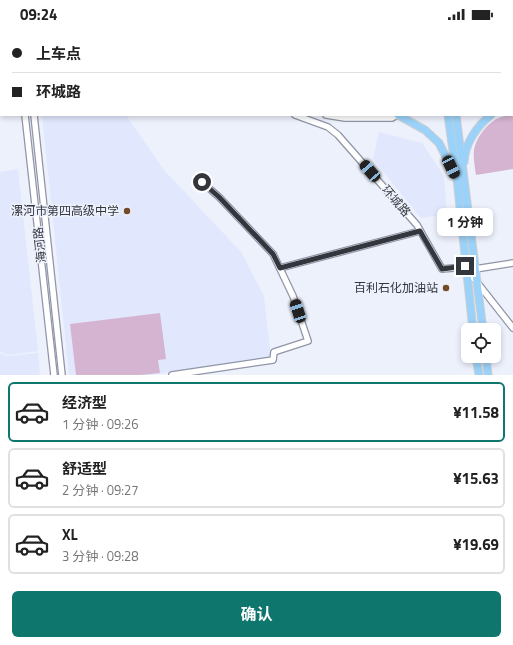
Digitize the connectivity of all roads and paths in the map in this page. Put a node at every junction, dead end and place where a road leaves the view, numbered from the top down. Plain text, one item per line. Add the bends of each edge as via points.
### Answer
1 (25, 116) edge
2 (34, 116) edge
3 (298, 116) edge
4 (332, 116) edge
5 (395, 116) edge
6 (399, 116) edge
7 (448, 116) edge
8 (456, 116) edge
9 (490, 116) edge
10 (460, 178) junction
11 (202, 182) dead end
12 (420, 231) junction
13 (513, 263) edge
14 (465, 266) junction
15 (280, 268) junction
16 (475, 269) junction
17 (477, 280) junction
18 (472, 323) edge
19 (482, 323) edge
20 (513, 328) edge
21 (477, 363) edge
22 (487, 363) edge
23 (54, 375) edge
24 (62, 375) edge
25 (172, 375) edge
26 (479, 375) edge
27 (488, 375) edge

1 - 23 street, 海河路
2 - 24 street, 海河路
3 - 12 street, 环城路 via 328,127 338,135
4 - 5 street
6 - 10 main road via 425,130 439,143
7 - 10 main road
8 - 10 main road
9 - 10 main road via 481,123 469,143
10 - 14 main road
10 - 16 main road
11 - 15 street via 273,254
12 - 14 street, 环城路 via 442,269
12 - 15 street
13 - 16 street
14 - 17 street
14 - 18 main road
15 - 25 street via 293,296 308,341 274,352 273,360
16 - 17 main road
17 - 19 main road
17 - 20 street
21 - 26 main road
22 - 27 main road

